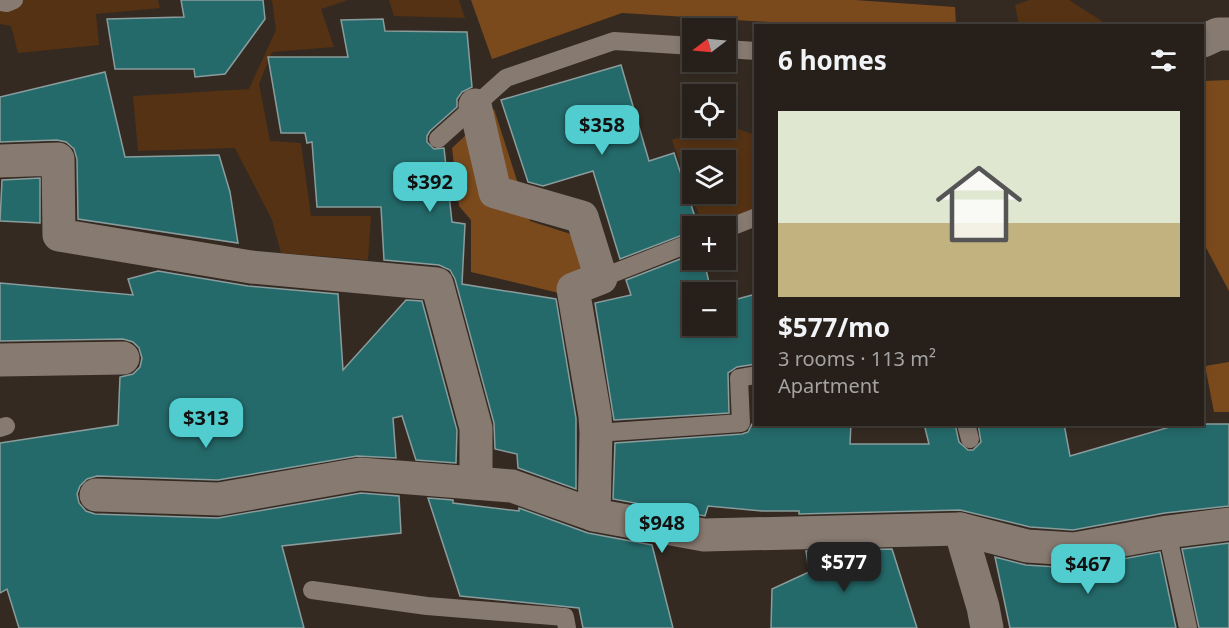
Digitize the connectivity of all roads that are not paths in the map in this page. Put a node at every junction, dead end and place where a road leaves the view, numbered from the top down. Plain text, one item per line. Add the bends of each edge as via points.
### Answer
1 (14, 0) edge
2 (0, 2) edge
3 (1229, 34) edge
4 (1204, 41) edge
5 (682, 45) edge
6 (736, 50) edge
7 (754, 51) edge
8 (475, 105) junction
9 (438, 139) dead end
10 (0, 161) edge
11 (754, 218) edge
12 (736, 225) edge
13 (682, 246) edge
14 (601, 278) junction
15 (123, 358) dead end
16 (0, 360) edge
17 (754, 375) edge
18 (596, 433) junction
19 (476, 483) junction
20 (96, 495) dead end
21 (594, 515) junction
22 (1229, 524) edge
23 (960, 529) junction
24 (1167, 532) junction
25 (312, 590) dead end
26 (567, 628) edge
27 (987, 628) edge
28 (1188, 628) edge

1 - 2 lane
3 - 4 street
5 - 8 lane via 614,41 506,78
6 - 7 lane
8 - 9 lane
8 - 14 street via 495,192 582,217
10 - 19 street via 58,159 59,235 251,267 437,284 476,428
11 - 12 lane
13 - 14 lane
14 - 18 street via 573,289
15 - 16 street
17 - 18 lane via 739,378 741,423
18 - 21 street
19 - 20 street via 360,474 219,499
19 - 21 street via 512,486
21 - 23 street via 704,535
22 - 24 street
23 - 24 street via 1027,546 1074,549
23 - 27 street
24 - 28 lane
25 - 26 lane via 428,606 565,617

